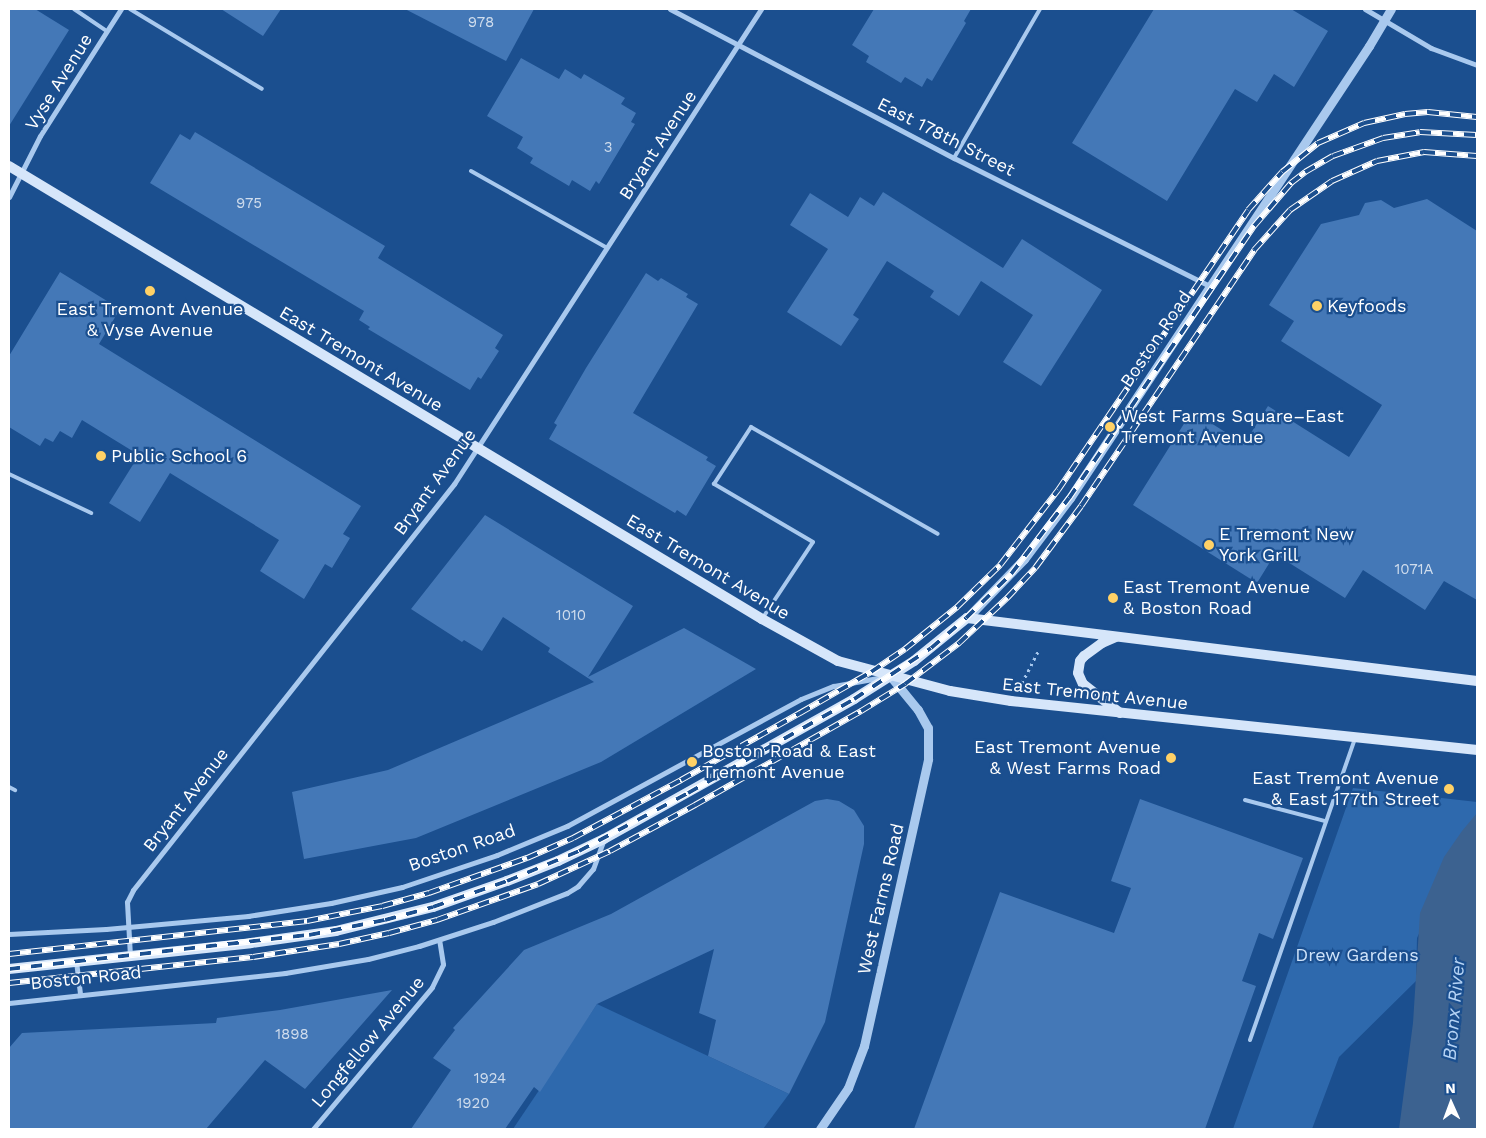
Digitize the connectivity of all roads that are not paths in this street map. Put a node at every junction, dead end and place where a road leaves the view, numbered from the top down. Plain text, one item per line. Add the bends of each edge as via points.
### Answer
1 (74, 9) edge
2 (122, 9) edge
3 (130, 9) edge
4 (670, 9) edge
5 (761, 9) edge
6 (1040, 9) edge
7 (1365, 9) edge
8 (1391, 9) edge
9 (1386, 21) junction
10 (107, 31) junction
11 (738, 45) junction
12 (1477, 65) edge
13 (262, 89) dead end
14 (954, 158) junction
15 (9, 166) edge
16 (471, 171) dead end
17 (21, 173) junction
18 (9, 198) edge
19 (607, 248) junction
20 (1210, 286) junction
21 (478, 448) junction
22 (9, 474) edge
23 (91, 513) dead end
24 (938, 534) dead end
25 (967, 618) junction
26 (762, 619) junction
27 (1117, 636) junction
28 (892, 677) junction
29 (1477, 681) edge
30 (1121, 714) junction
31 (1355, 737) junction
32 (1477, 750) edge
33 (9, 787) edge
34 (15, 790) dead end
35 (1245, 800) dead end
36 (1325, 821) junction
37 (604, 839) junction
38 (128, 928) junction
39 (9, 934) edge
40 (439, 940) junction
41 (130, 956) junction
42 (76, 962) junction
43 (9, 969) edge
44 (80, 995) junction
45 (9, 1003) edge
46 (1250, 1040) dead end
47 (313, 1129) edge
48 (820, 1129) edge

1 - 10 lane
2 - 10 street, Vyse Avenue
3 - 13 lane
4 - 11 street, East 178th Street
5 - 11 street, Bryant Avenue
6 - 14 lane
7 - 9 street
8 - 9 street, Boston Road
9 - 12 street via 1431,48
9 - 20 street, Boston Road
10 - 17 street, Vyse Avenue via 40,136
11 - 14 street, East 178th Street
11 - 19 street, Bryant Avenue
14 - 20 street, East 178th Street
15 - 17 main road, East Tremont Avenue
16 - 19 lane
17 - 18 street, Vyse Avenue
17 - 21 main road, East Tremont Avenue
19 - 21 street, Bryant Avenue
20 - 25 street, Boston Road via 1055,519 1011,574
21 - 26 main road, East Tremont Avenue
21 - 38 street, Bryant Avenue via 454,484 133,890 127,902
22 - 23 lane
24 - 26 lane via 751,427 714,484 812,542
25 - 27 main road
25 - 28 main road, Boston Road
26 - 28 main road, East Tremont Avenue via 823,654 854,667
27 - 29 main road
27 - 30 main road via 1084,656 1078,673 1092,693
28 - 30 main road, East Tremont Avenue via 994,699
28 - 37 main road, Boston Road
28 - 38 street, Boston Road via 834,686 794,702 567,826 456,870 402,887 331,903 248,916
28 - 48 street, West Farms Road via 928,728 928,759 864,1046 848,1088
30 - 31 main road, East Tremont Avenue
31 - 32 main road, East Tremont Avenue
31 - 36 lane
33 - 34 lane
35 - 36 lane
36 - 46 lane
37 - 40 street, Boston Road via 593,869 567,893
37 - 41 main road, Boston Road via 524,875 393,918 280,940
38 - 39 street, Boston Road
38 - 41 street, Bryant Avenue
40 - 44 street, Boston Road via 314,969
40 - 47 street, Longfellow Avenue via 442,964 432,987
41 - 42 main road, Boston Road
42 - 43 main road, Boston Road
42 - 44 street
44 - 45 street, Boston Road

